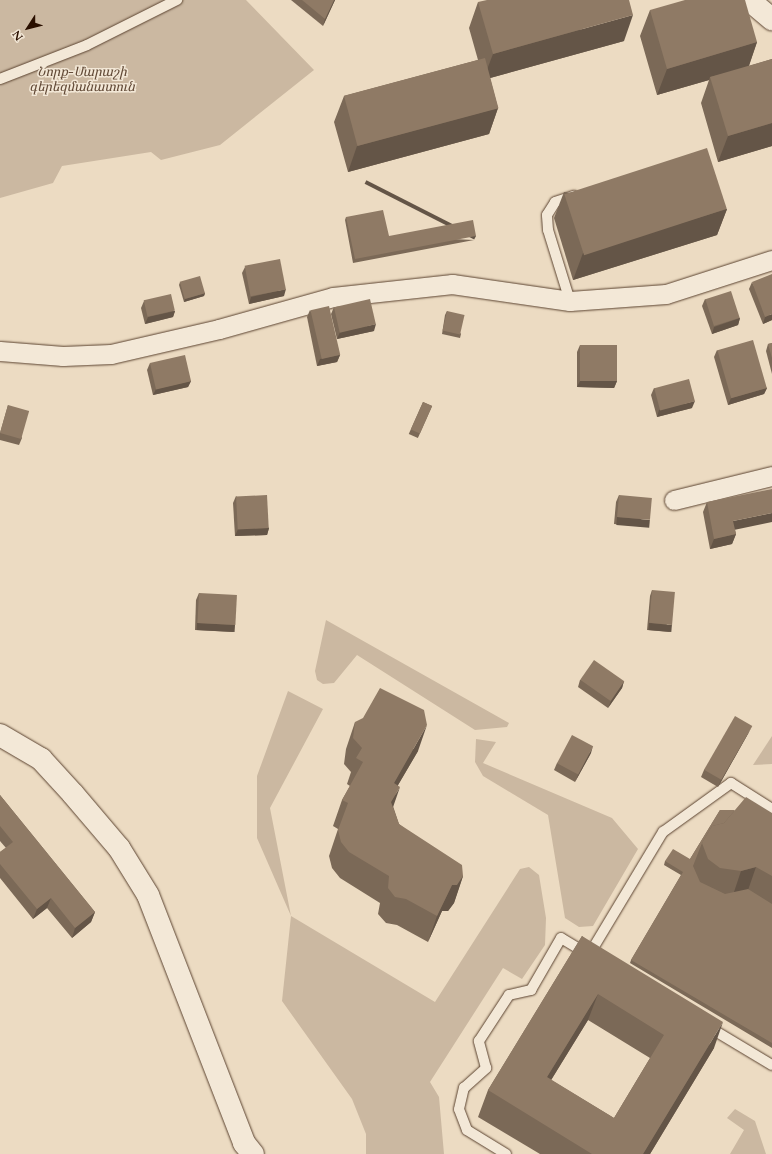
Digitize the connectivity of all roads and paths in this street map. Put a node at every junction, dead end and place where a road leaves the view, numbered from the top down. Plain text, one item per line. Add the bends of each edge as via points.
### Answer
1 (177, 0) edge
2 (749, 0) edge
3 (772, 19) edge
4 (0, 79) edge
5 (583, 193) edge
6 (772, 260) edge
7 (570, 301) junction
8 (0, 351) edge
9 (772, 476) edge
10 (674, 500) dead end
11 (0, 735) edge
12 (772, 809) edge
13 (698, 1020) edge
14 (772, 1065) edge
15 (253, 1154) edge
16 (506, 1154) edge

1 - 4 lane via 87,45
2 - 3 street
5 - 7 lane via 555,202 548,215 548,230
6 - 7 street via 666,294
7 - 8 street via 452,284 332,297 219,329 111,354 63,356
9 - 10 street
11 - 15 street via 41,759 119,848 148,895 244,1142
12 - 16 lane via 731,783 663,832 593,958 561,938 531,990 509,995 479,1041 486,1068 464,1088 459,1109 461,1121 467,1130
13 - 14 lane

